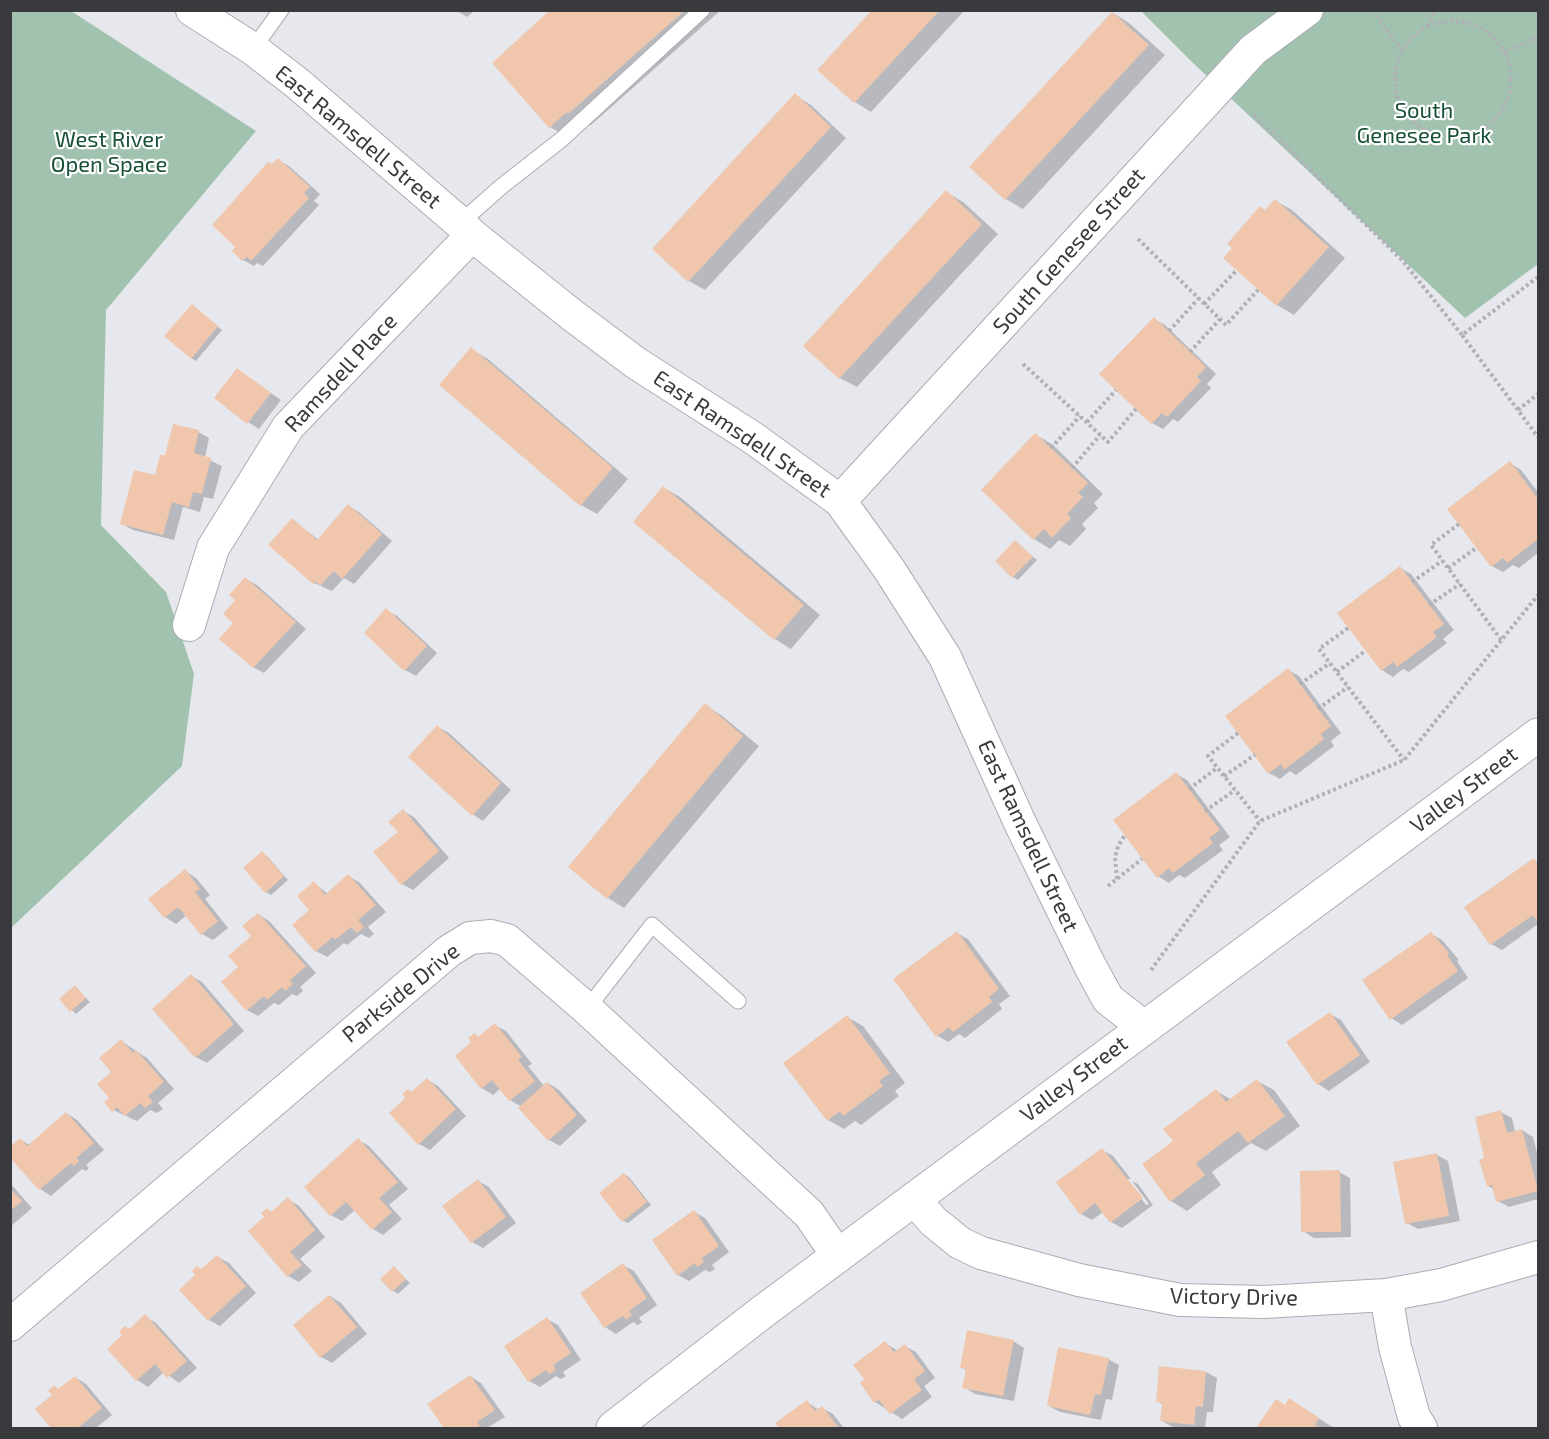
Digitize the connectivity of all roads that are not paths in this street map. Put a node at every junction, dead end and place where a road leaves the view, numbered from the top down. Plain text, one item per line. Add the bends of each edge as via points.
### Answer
1 (192, 10) edge
2 (281, 10) edge
3 (702, 10) edge
4 (1306, 10) edge
5 (253, 49) junction
6 (466, 229) junction
7 (840, 501) junction
8 (189, 626) dead end
9 (1539, 735) edge
10 (738, 1001) dead end
11 (587, 1009) junction
12 (1144, 1027) junction
13 (914, 1199) junction
14 (838, 1256) junction
15 (1539, 1257) edge
16 (1386, 1294) junction
17 (10, 1325) edge
18 (613, 1428) edge
19 (1421, 1428) edge

1 - 5 street, East Ramsdell Street
2 - 5 lane
3 - 6 lane via 562,139 502,186
4 - 7 street, South Genesee Street via 1253,50
5 - 6 street, East Ramsdell Street
6 - 7 street, East Ramsdell Street via 636,363 753,438
6 - 8 street, Ramsdell Place via 288,426 213,548
7 - 12 street, East Ramsdell Street via 945,657 1021,825 1108,999
9 - 12 street, Valley Street
10 - 11 lane via 652,925
11 - 14 street, Parkside Drive via 809,1214
11 - 17 street, Parkside Drive via 507,940 490,936 470,938 449,951
12 - 13 street, Valley Street
13 - 14 street, Valley Street
13 - 16 street, Victory Drive via 960,1243 981,1253 1079,1280 1180,1299 1263,1302
14 - 18 street, Valley Street
15 - 16 street, Victory Drive via 1441,1285
16 - 19 street via 1398,1357 1414,1417

